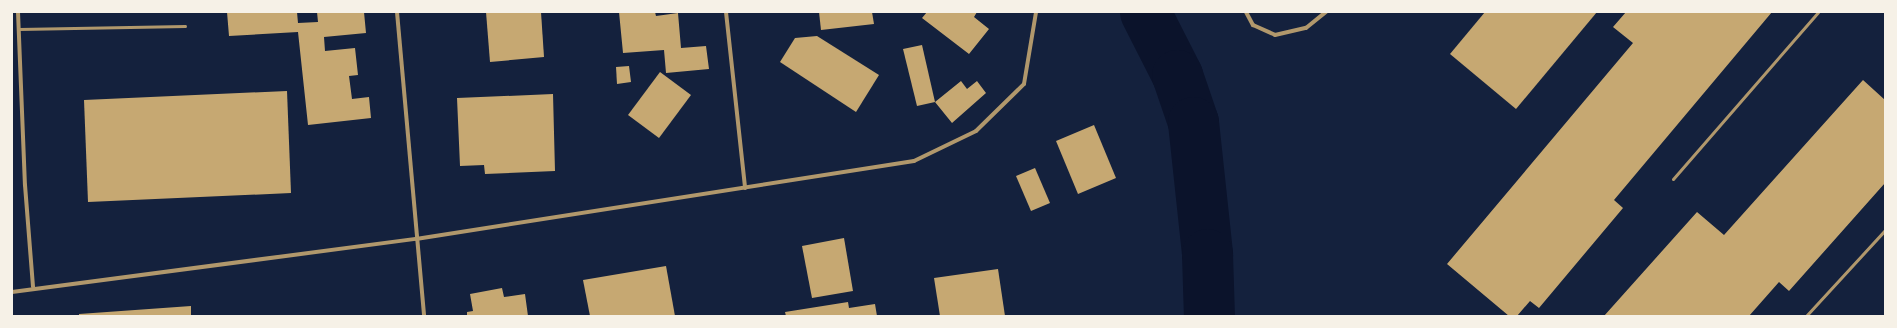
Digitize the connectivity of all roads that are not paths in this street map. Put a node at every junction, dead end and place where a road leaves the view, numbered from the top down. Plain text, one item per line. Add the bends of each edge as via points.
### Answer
1 (18, 12) edge
2 (397, 12) edge
3 (726, 12) edge
4 (1036, 12) edge
5 (1246, 12) edge
6 (1326, 12) edge
7 (1818, 12) edge
8 (186, 26) dead end
9 (19, 29) junction
10 (1673, 179) dead end
11 (745, 188) junction
12 (1885, 230) edge
13 (416, 239) junction
14 (33, 287) junction
15 (12, 292) edge
16 (424, 316) edge
17 (1806, 316) edge

1 - 9 street
2 - 13 street
3 - 11 street
4 - 11 street via 1024,84 976,130 914,161
5 - 6 street via 1253,25 1275,35 1306,28
7 - 10 lane
8 - 9 lane
9 - 14 street via 25,185
11 - 13 street
12 - 17 lane
13 - 14 street
13 - 16 street
14 - 15 street

